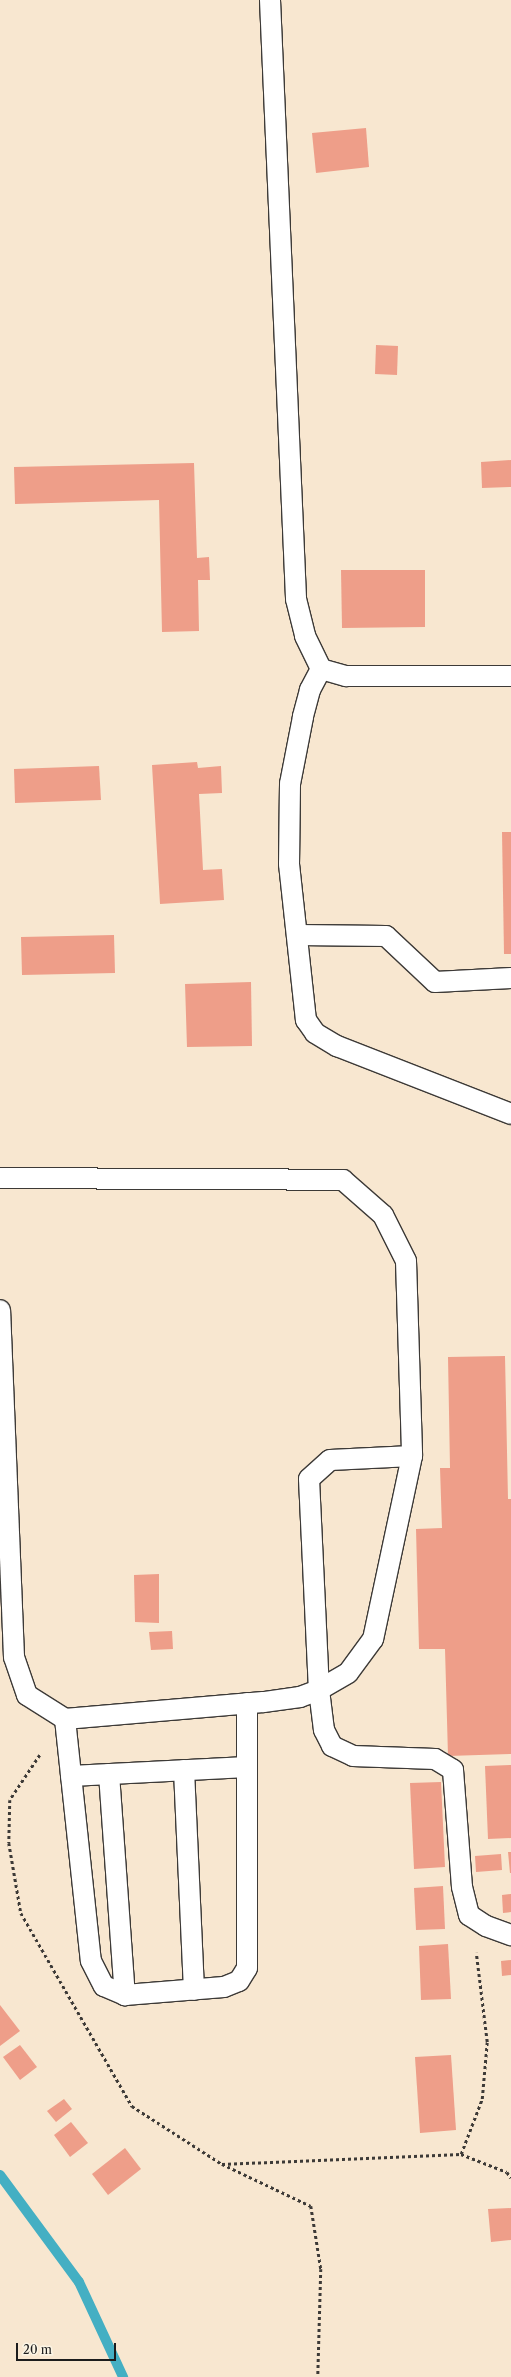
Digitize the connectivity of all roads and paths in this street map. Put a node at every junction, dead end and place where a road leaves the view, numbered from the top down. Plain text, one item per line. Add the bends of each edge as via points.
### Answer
1 (270, 0) edge
2 (321, 669) junction
3 (511, 676) edge
4 (297, 935) junction
5 (511, 978) edge
6 (511, 1114) edge
7 (0, 1178) edge
8 (0, 1310) edge
9 (412, 1456) junction
10 (4, 1502) edge
11 (319, 1690) junction
12 (246, 1702) junction
13 (65, 1719) junction
14 (247, 1767) junction
15 (184, 1770) junction
16 (109, 1774) junction
17 (71, 1776) junction
18 (469, 1915) junction
19 (511, 1935) edge
20 (194, 1990) junction
21 (125, 1995) junction
22 (461, 2154) junction
23 (222, 2164) junction
24 (511, 2178) edge
25 (318, 2377) edge

1 - 2 lane via 296,599 305,636
2 - 3 lane via 346,676
2 - 4 lane via 310,690 290,784 289,864
4 - 5 lane via 386,936 435,982
4 - 6 lane via 306,1020 315,1033 337,1046
7 - 9 lane via 343,1180 383,1214 406,1261
8 - 10 lane
9 - 11 lane via 373,1639 348,1673
9 - 11 lane via 330,1460 309,1479
10 - 13 lane via 14,1657 28,1695
11 - 12 lane via 300,1697
11 - 18 lane via 324,1730 332,1746 353,1756 435,1759 453,1770 462,1887
12 - 13 lane
12 - 14 lane
13 - 17 lane
13 - 23 path via 10,1800 9,1843 21,1914 132,2106
14 - 15 lane
14 - 20 lane via 247,1968 239,1981 224,1987
15 - 16 lane
15 - 20 lane
16 - 17 lane
16 - 21 lane
17 - 21 lane via 91,1961 104,1986
18 - 19 lane via 486,1926
18 - 22 path via 480,1972 487,2042 482,2099
20 - 21 lane
22 - 23 path
22 - 24 path via 507,2172
23 - 25 path via 311,2206 321,2269

